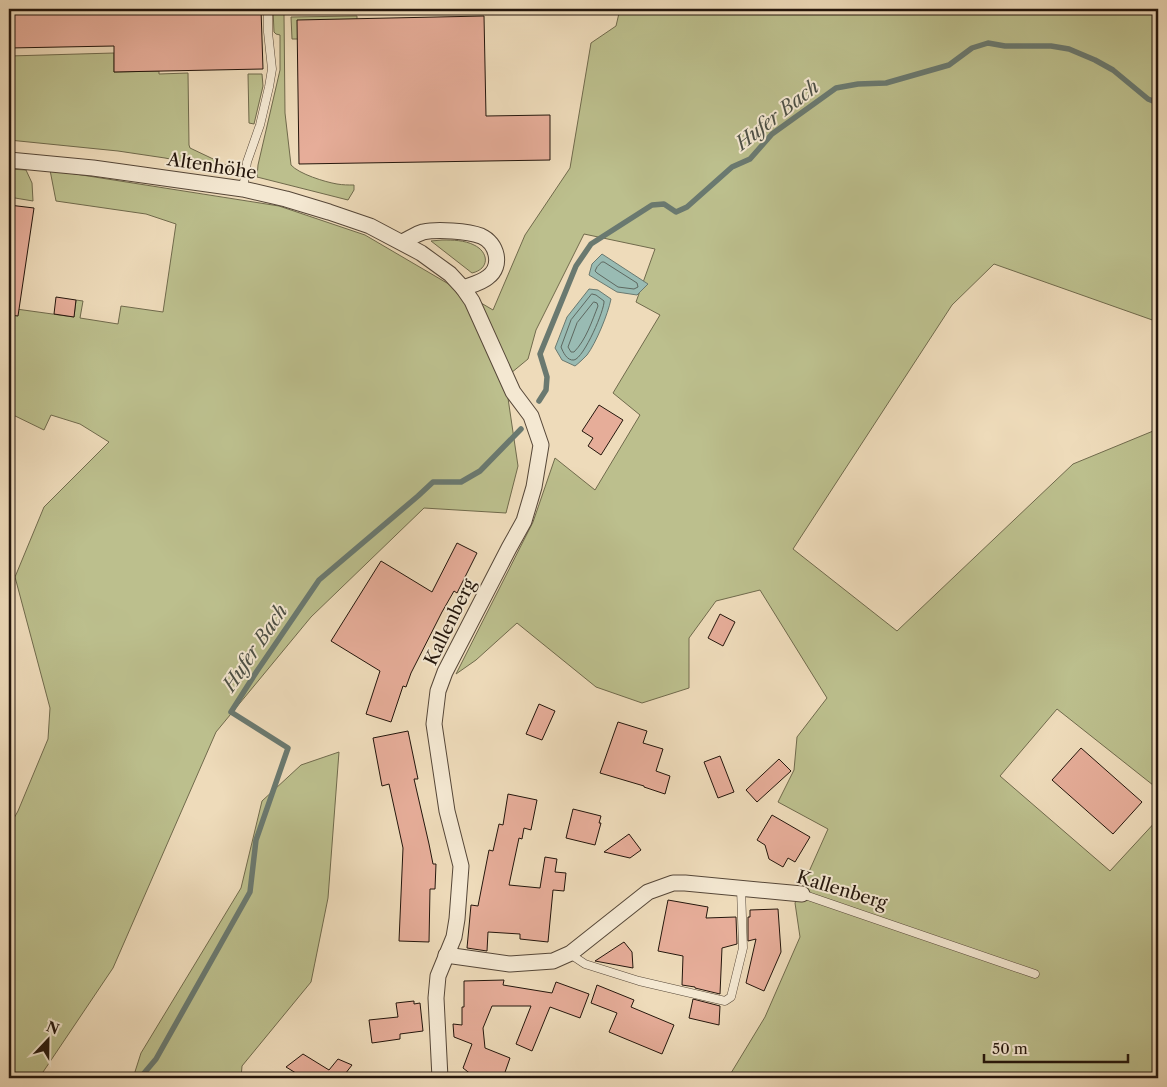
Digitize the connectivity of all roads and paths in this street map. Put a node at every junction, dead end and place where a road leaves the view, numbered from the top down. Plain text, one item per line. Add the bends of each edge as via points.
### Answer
1 (268, 9) edge
2 (9, 160) edge
3 (243, 189) junction
4 (402, 242) junction
5 (463, 288) junction
6 (484, 324) joint
7 (741, 888) junction
8 (802, 894) joint
9 (570, 954) junction
10 (446, 955) junction
11 (1035, 974) dead end
12 (440, 1078) edge

1 - 3 lane via 272,69
2 - 3 street, Altenhöhe
3 - 4 street, Altenhöhe via 329,212 370,226
4 - 5 street, Altenhöhe via 450,274
4 - 5 street via 423,232 445,231 470,233 488,241 496,253 495,268 487,278
5 - 6 street, Altenhöhe
6 - 10 street, Kallenberg via 513,392 531,416 542,445 524,521 438,691 434,724 447,811 461,866 454,937
7 - 8 street, Kallenberg
7 - 9 street, Kallenberg via 673,883 648,892
7 - 9 lane via 743,948 732,998 725,1001 639,981 585,964
8 - 11 lane, Kallenberg
9 - 10 street, Kallenberg via 553,961 510,964
10 - 12 street, Kallenberg via 438,976 436,998

